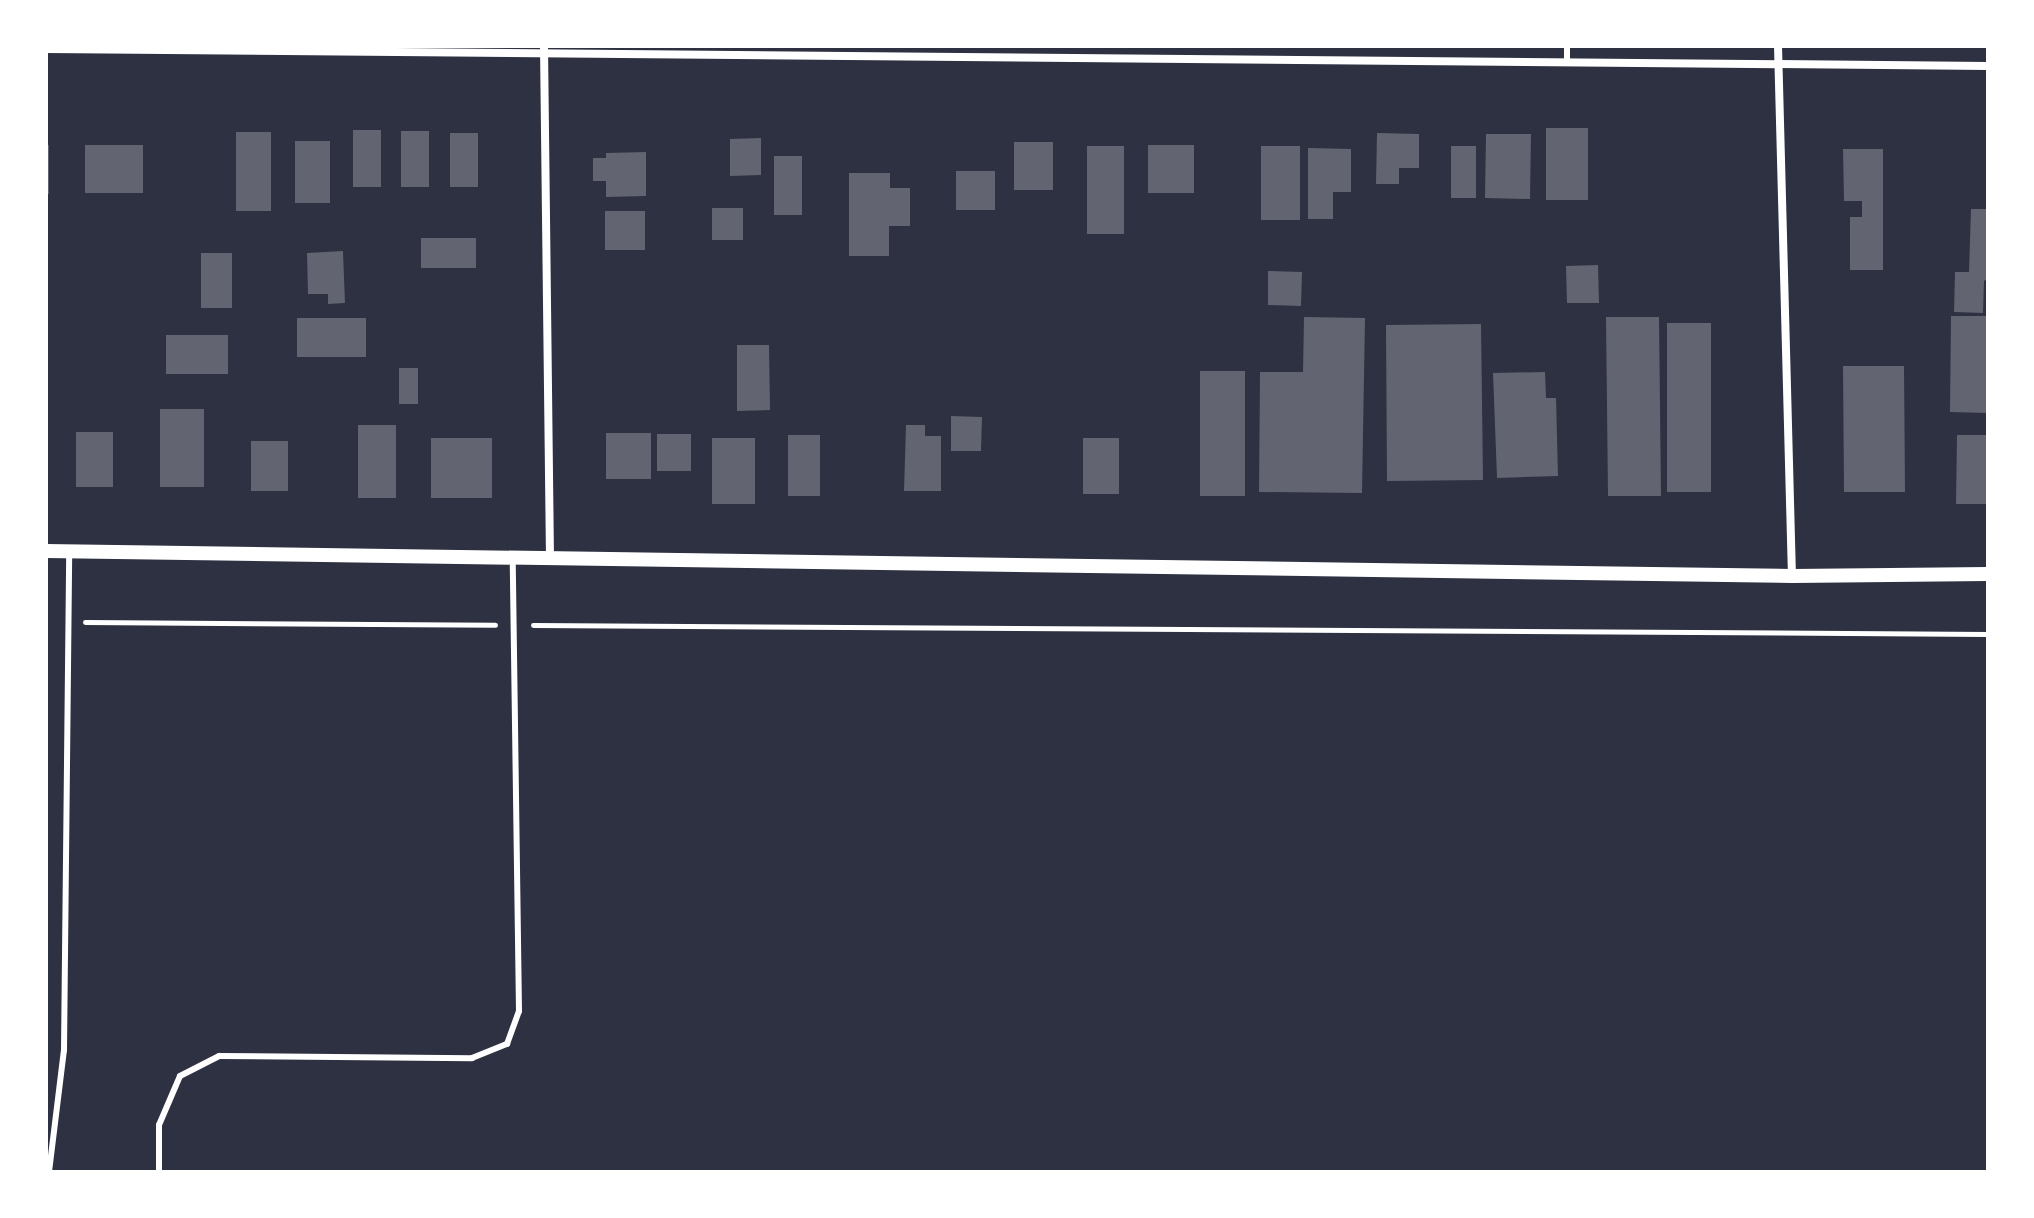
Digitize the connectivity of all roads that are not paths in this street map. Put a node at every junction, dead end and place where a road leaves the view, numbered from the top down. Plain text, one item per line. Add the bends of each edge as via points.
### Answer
1 (1567, 46) edge
2 (1778, 46) edge
3 (46, 49) edge
4 (544, 50) edge
5 (1567, 62) junction
6 (1988, 66) edge
7 (1778, 67) junction
8 (46, 551) edge
9 (69, 552) junction
10 (513, 556) junction
11 (550, 557) junction
12 (1988, 574) edge
13 (1792, 576) junction
14 (49, 1172) edge
15 (159, 1172) edge

1 - 5 lane
2 - 7 street
3 - 4 street
4 - 5 street
4 - 11 street
5 - 7 street
6 - 7 street
7 - 13 street
8 - 9 street
9 - 10 street
9 - 14 lane via 64,1050
10 - 11 street
10 - 15 lane via 519,1011 507,1044 472,1058 219,1056 180,1076 159,1125
11 - 13 street
12 - 13 street

